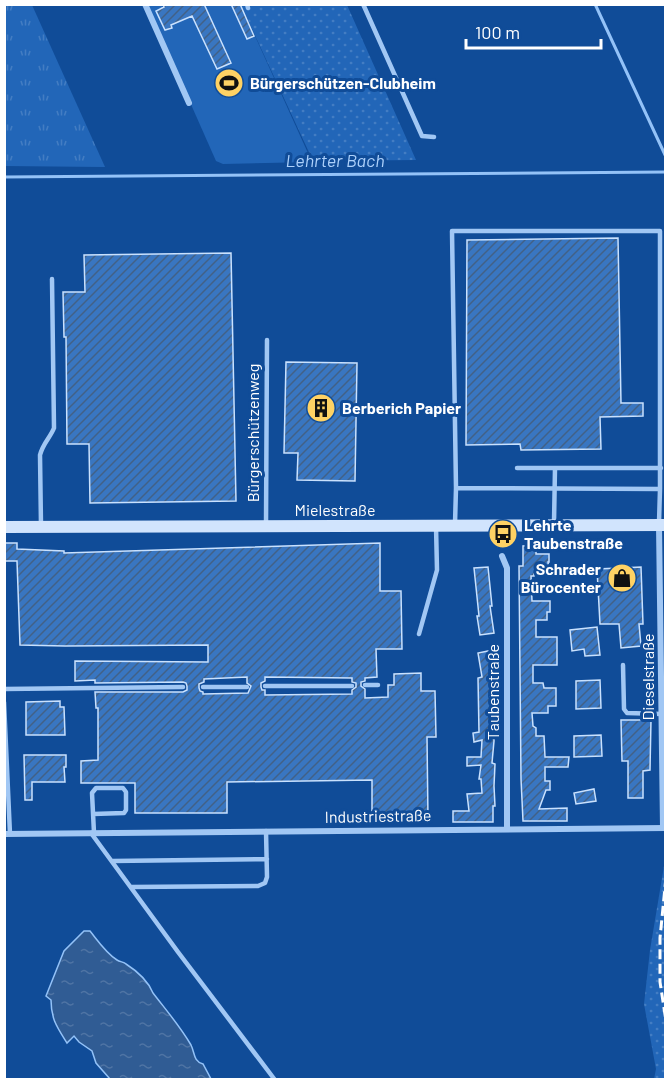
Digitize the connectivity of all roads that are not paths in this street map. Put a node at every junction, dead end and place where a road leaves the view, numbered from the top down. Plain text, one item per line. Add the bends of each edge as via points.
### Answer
1 (145, 4) edge
2 (363, 4) edge
3 (189, 103) dead end
4 (434, 137) dead end
5 (52, 279) dead end
6 (267, 340) dead end
7 (517, 468) dead end
8 (555, 468) junction
9 (661, 468) junction
10 (456, 488) junction
11 (555, 489) junction
12 (660, 489) junction
13 (662, 525) edge
14 (41, 526) junction
15 (436, 526) junction
16 (455, 526) junction
17 (554, 526) junction
18 (4, 527) edge
19 (266, 527) junction
20 (502, 556) dead end
21 (419, 634) dead end
22 (623, 665) dead end
23 (378, 685) dead end
24 (265, 686) dead end
25 (352, 686) dead end
26 (365, 686) dead end
27 (183, 687) dead end
28 (204, 687) dead end
29 (248, 687) dead end
30 (4, 689) edge
31 (4, 702) edge
32 (662, 714) junction
33 (93, 813) junction
34 (664, 828) edge
35 (507, 829) junction
36 (266, 831) junction
37 (92, 833) junction
38 (7, 834) edge
39 (267, 859) junction
40 (112, 861) junction
41 (131, 887) junction
42 (274, 1080) edge

1 - 3 street
2 - 4 lane via 422,136
5 - 14 lane via 54,428 40,455
6 - 19 lane, Bürgerschützenweg
7 - 8 lane
8 - 9 lane
8 - 11 lane
9 - 10 lane via 660,231 452,231
9 - 12 lane
10 - 11 lane
10 - 16 lane
11 - 12 lane
11 - 17 lane
12 - 13 lane
13 - 17 street, Mielestraße
13 - 32 street, Dieselstraße
14 - 18 street, Mielestraße
14 - 19 street, Mielestraße
15 - 16 street, Mielestraße
15 - 19 street, Mielestraße
15 - 21 lane via 436,570
16 - 17 street, Mielestraße
20 - 35 street, Taubenstraße via 507,568
22 - 32 lane via 627,713
23 - 26 lane
24 - 25 lane
27 - 30 lane
28 - 29 lane
31 - 38 lane
32 - 34 street, Dieselstraße
33 - 33 lane via 92,793 96,788 123,788 126,792 124,813
33 - 37 lane
34 - 35 street, Industriestraße
35 - 36 street, Industriestraße
36 - 37 street, Industriestraße
36 - 39 lane
37 - 38 street, Industriestraße
37 - 40 lane
39 - 40 lane
39 - 41 lane via 265,884 258,886
40 - 41 lane
41 - 42 lane

